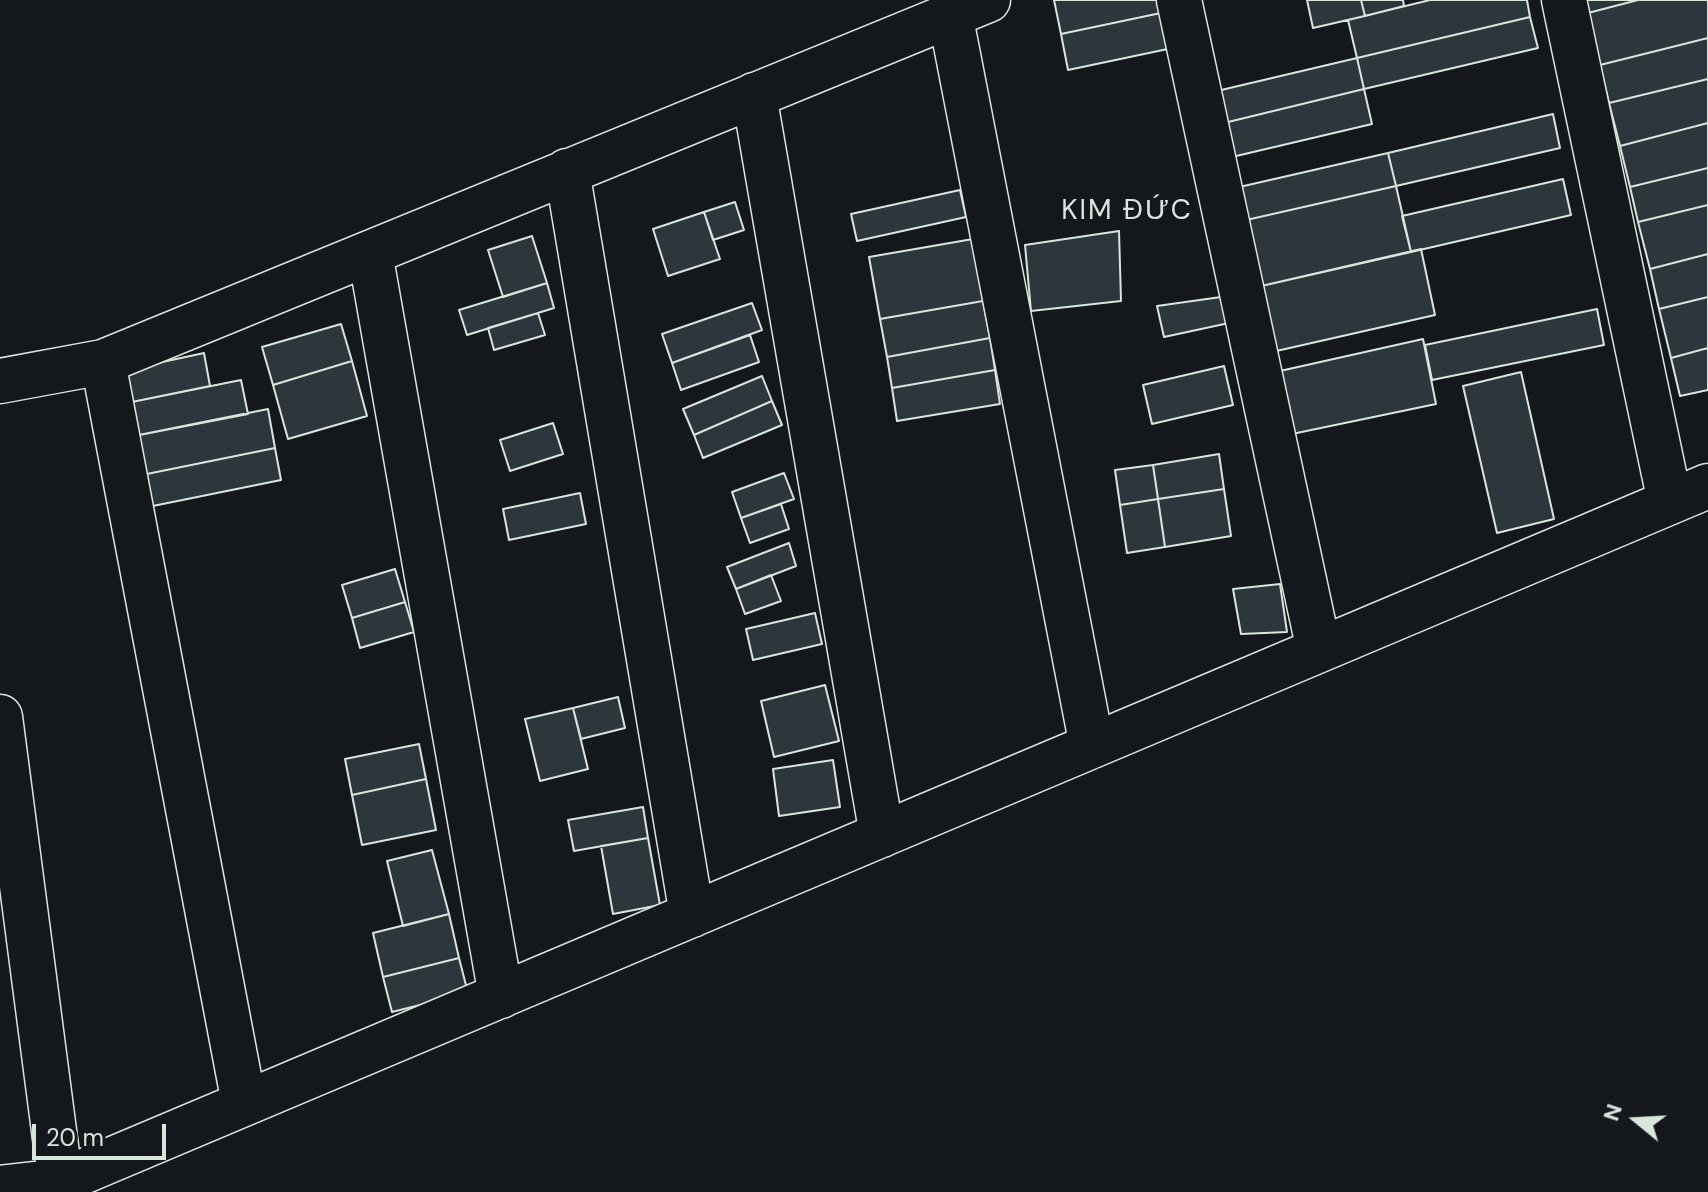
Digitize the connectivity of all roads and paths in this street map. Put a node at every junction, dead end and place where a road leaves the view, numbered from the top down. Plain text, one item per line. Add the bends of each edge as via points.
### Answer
1 (1179, 0) edge
2 (1564, 0) edge
3 (969, 7) edge
4 (754, 95) junction
5 (567, 171) junction
6 (370, 253) junction
7 (103, 362) junction
8 (0, 381) edge
9 (1689, 494) edge
10 (1319, 650) junction
11 (0, 717) edge
12 (1092, 746) junction
13 (882, 835) junction
14 (692, 915) junction
15 (501, 996) junction
16 (244, 1103) junction
17 (61, 1187) edge
18 (0, 1188) edge

1 - 10 street
2 - 9 street
3 - 4 street
3 - 12 street
4 - 5 street
4 - 13 street
5 - 6 street
5 - 14 street
6 - 7 street
6 - 15 street
7 - 8 street
7 - 16 street
9 - 10 street
10 - 12 street
11 - 17 street
12 - 13 street
13 - 14 street
14 - 15 street
15 - 16 street
16 - 17 street
17 - 18 street

